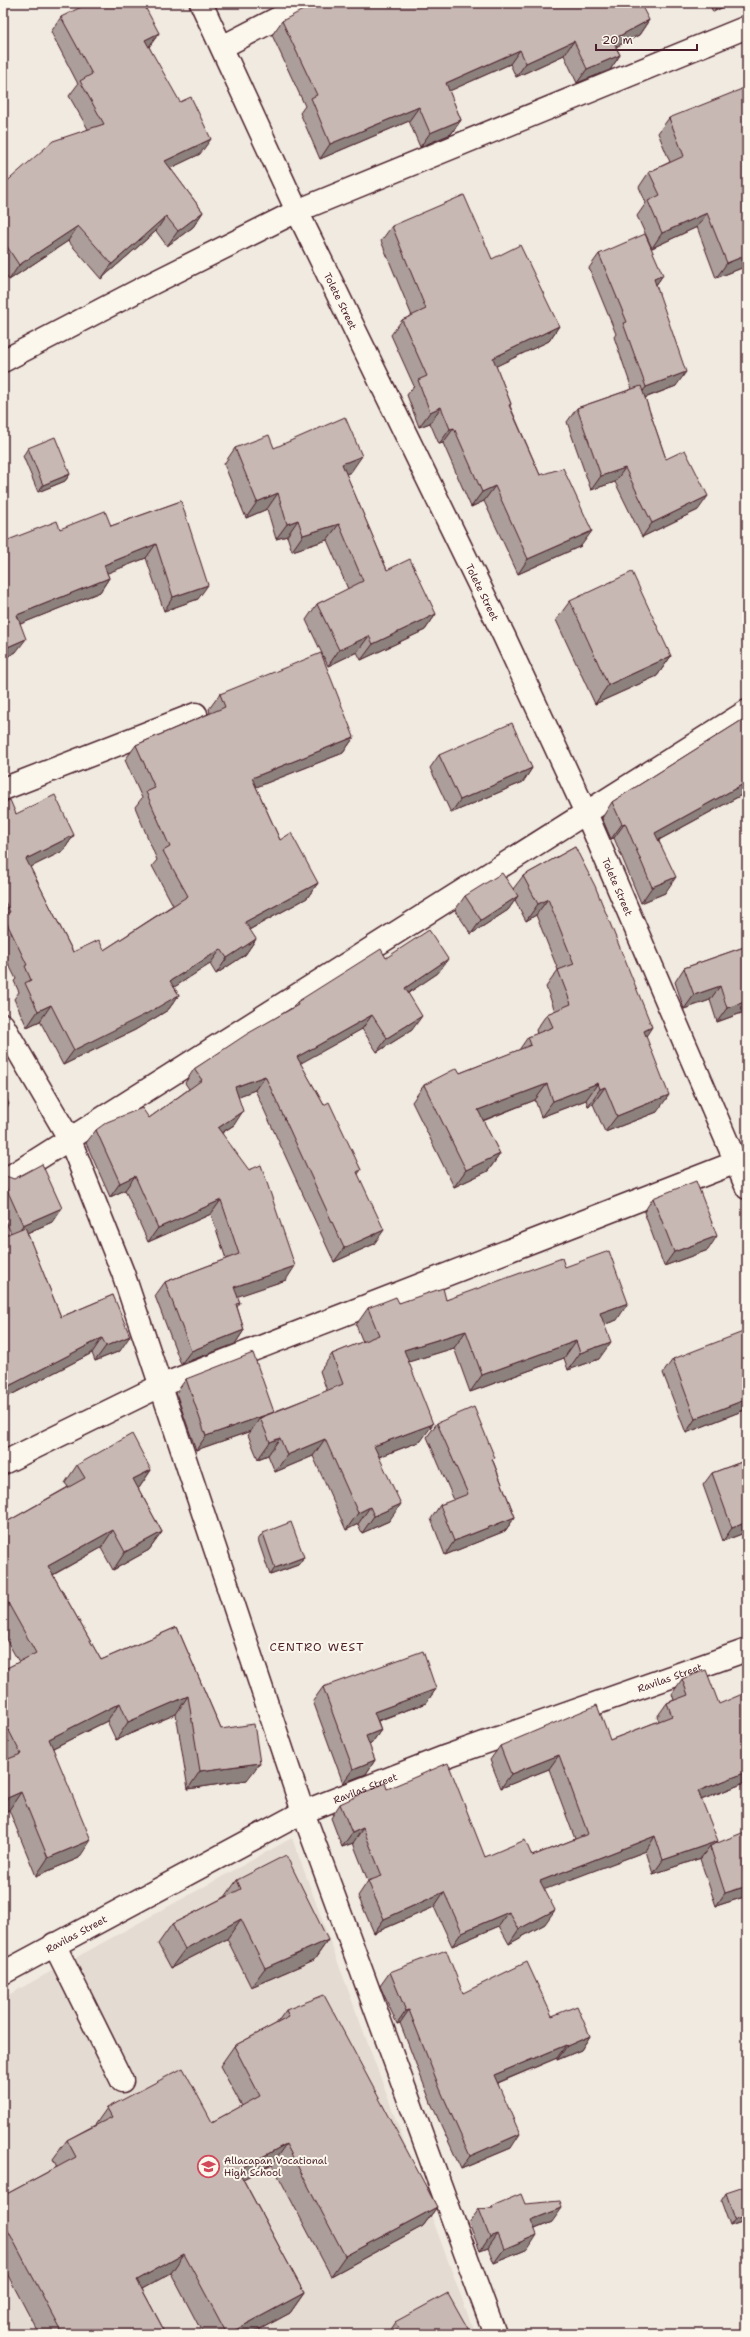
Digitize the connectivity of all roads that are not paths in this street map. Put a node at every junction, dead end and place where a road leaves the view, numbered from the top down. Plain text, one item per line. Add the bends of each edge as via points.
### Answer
1 (201, 3) edge
2 (307, 3) edge
3 (747, 27) edge
4 (222, 47) junction
5 (298, 211) junction
6 (3, 361) edge
7 (747, 711) edge
8 (196, 714) dead end
9 (3, 789) edge
10 (586, 813) junction
11 (3, 1025) edge
12 (70, 1140) junction
13 (741, 1160) edge
14 (3, 1182) edge
15 (747, 1188) edge
16 (160, 1386) junction
17 (3, 1463) edge
18 (747, 1650) edge
19 (303, 1812) junction
20 (54, 1944) junction
21 (3, 1973) edge
22 (122, 2081) dead end
23 (495, 2334) edge

1 - 4 street, Tolete Street
2 - 4 street
3 - 5 street
4 - 5 street, Tolete Street
5 - 6 street
5 - 10 street, Tolete Street
7 - 10 street
8 - 9 street
10 - 12 street
10 - 13 street, Tolete Street
11 - 12 street
12 - 14 street
12 - 16 street via 123,1273
13 - 15 street, Tolete Street
13 - 16 street
16 - 17 street
16 - 19 street
18 - 19 street, Ravilas Street via 447,1756
19 - 20 street, Ravilas Street
19 - 23 street
20 - 21 street, Ravilas Street
20 - 22 street

